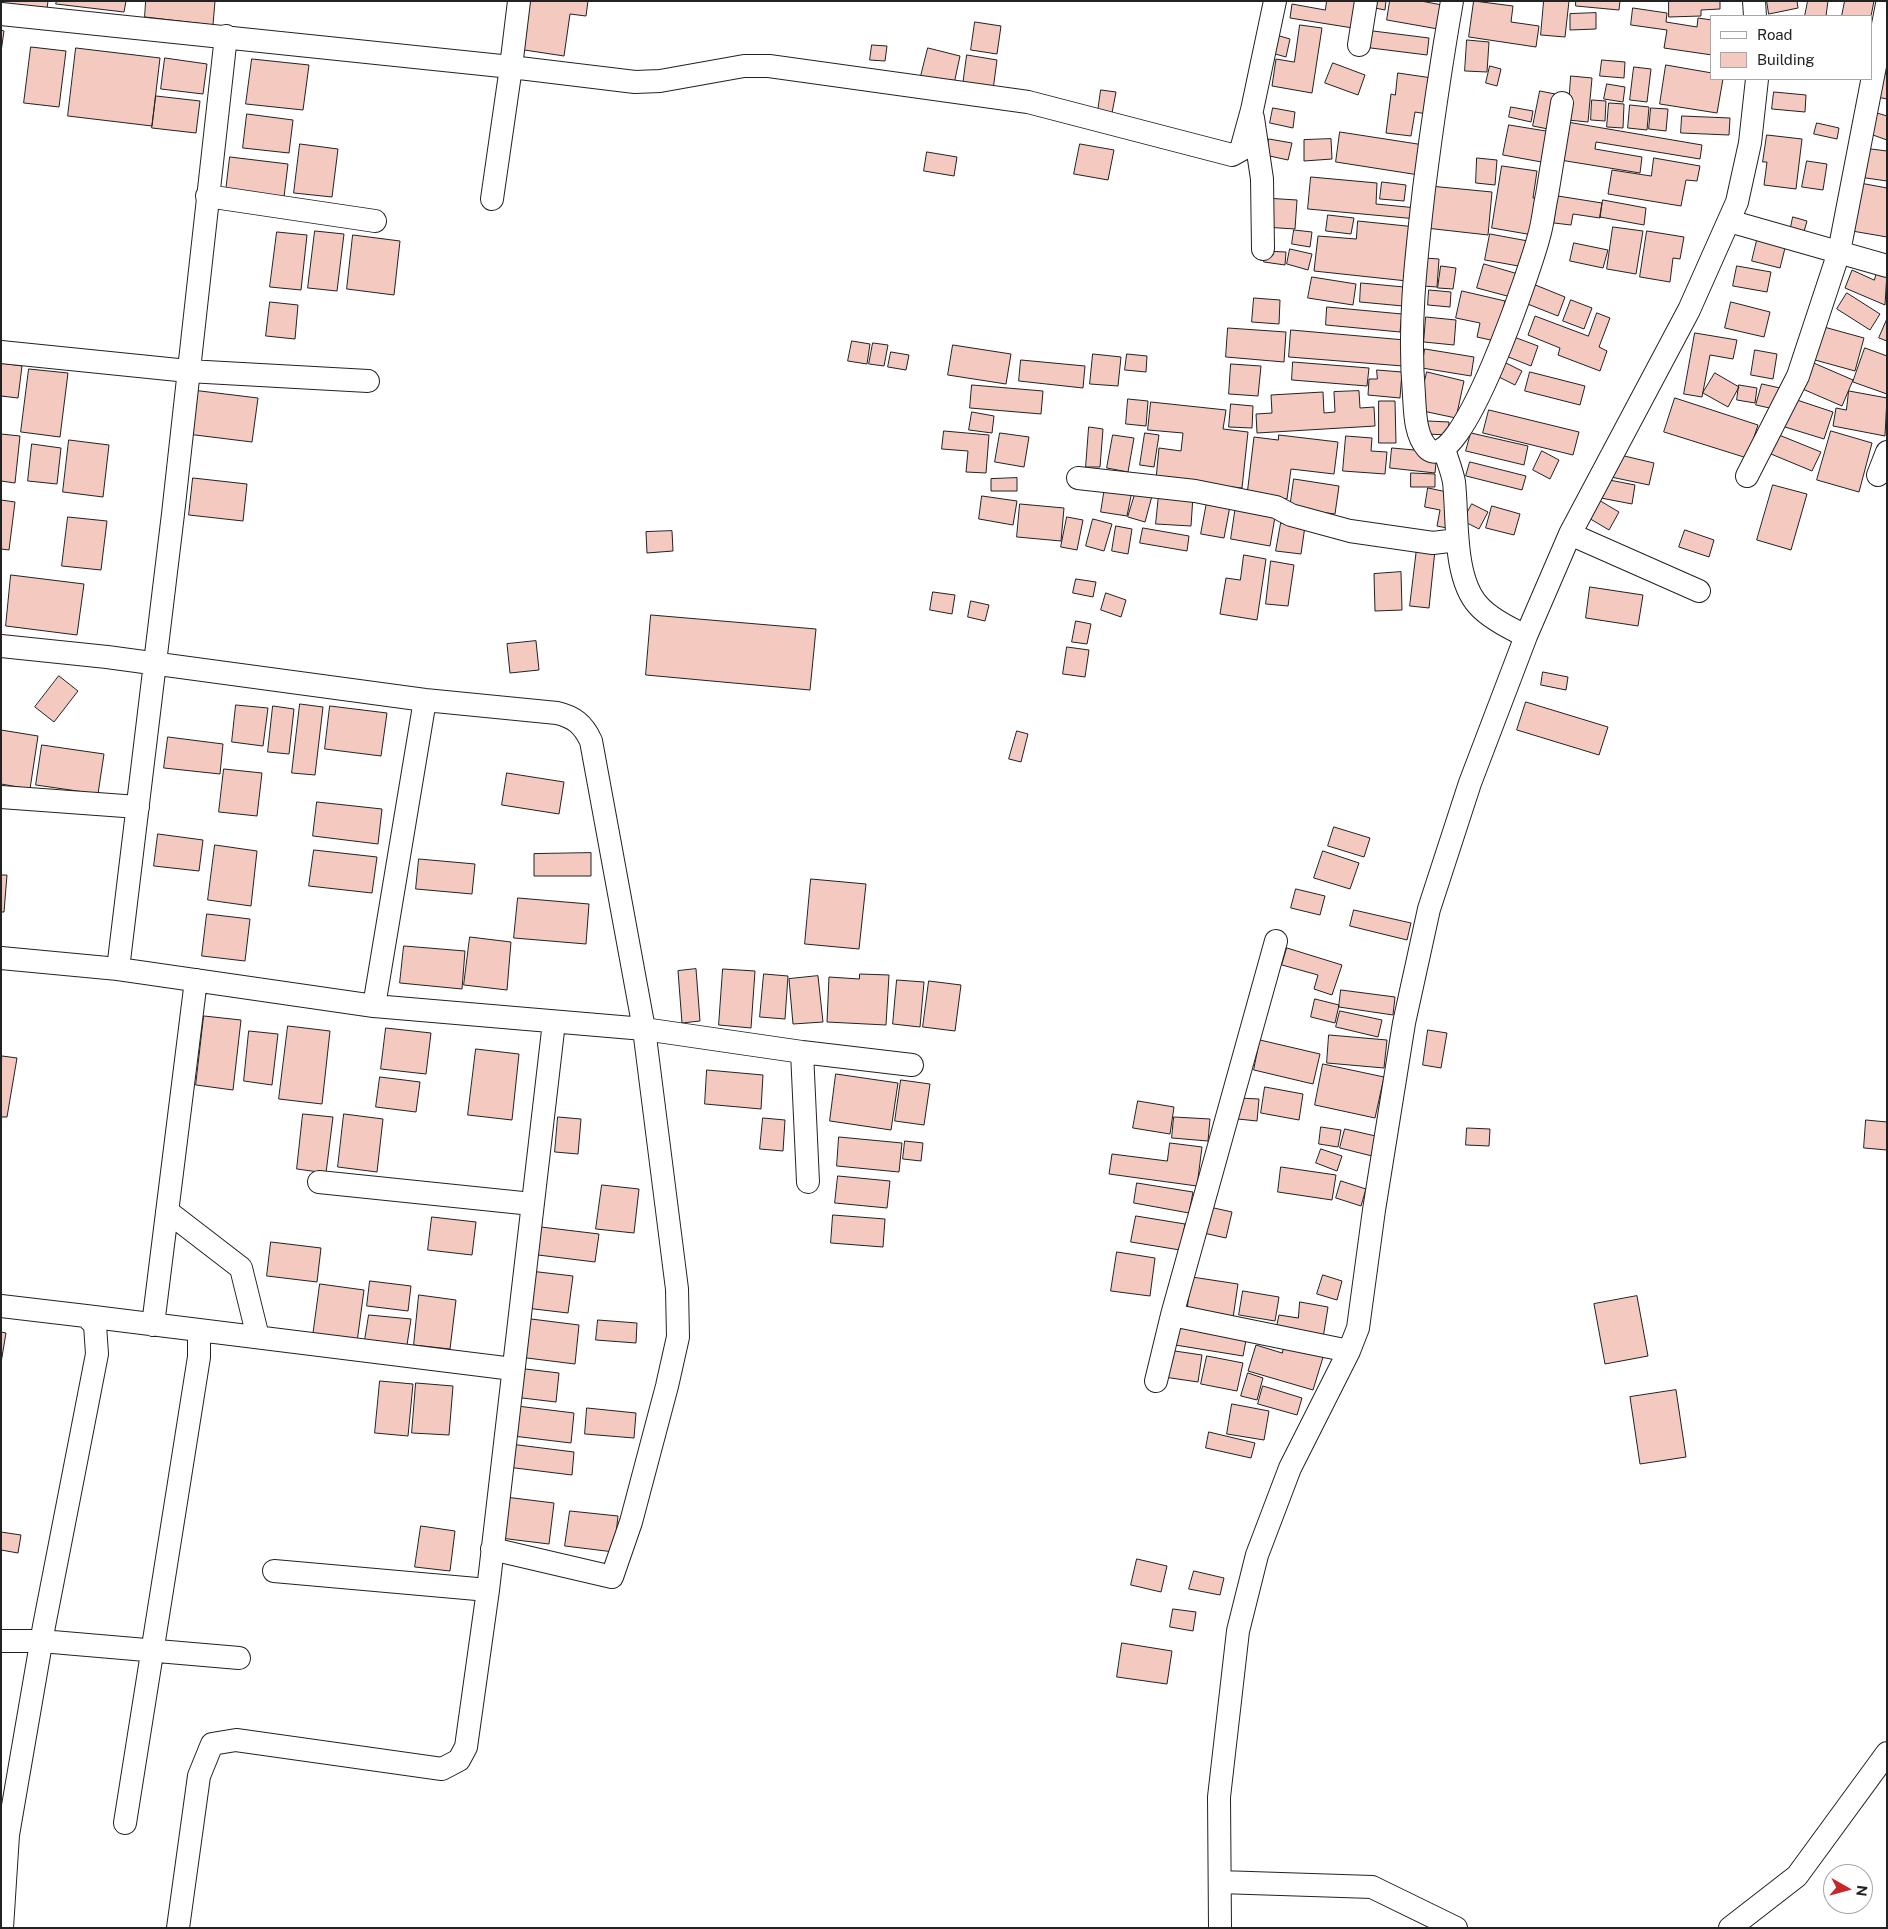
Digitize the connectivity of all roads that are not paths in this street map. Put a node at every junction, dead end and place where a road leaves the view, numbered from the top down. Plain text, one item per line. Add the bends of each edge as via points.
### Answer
1 (518, 1) edge
2 (1275, 1) edge
3 (1366, 1) edge
4 (1452, 1) edge
5 (1754, 1) edge
6 (1887, 4) edge
7 (1, 14) edge
8 (1755, 15) edge
9 (226, 36) junction
10 (1359, 45) dead end
11 (512, 66) junction
12 (1873, 76) edge
13 (1757, 80) edge
14 (1872, 80) edge
15 (1562, 103) dead end
16 (1252, 110) junction
17 (207, 196) junction
18 (492, 199) dead end
19 (1729, 220) junction
20 (375, 221) dead end
21 (1263, 249) dead end
22 (1839, 252) junction
23 (1887, 266) edge
24 (1, 352) edge
25 (188, 371) junction
26 (368, 381) dead end
27 (1444, 449) junction
28 (1887, 452) edge
29 (1878, 475) dead end
30 (1747, 476) dead end
31 (1078, 478) dead end
32 (1570, 534) junction
33 (1456, 540) junction
34 (1699, 590) dead end
35 (1526, 636) junction
36 (1, 646) edge
37 (155, 663) junction
38 (425, 700) junction
39 (1, 797) edge
40 (138, 807) junction
41 (1276, 940) dead end
42 (1, 958) edge
43 (118, 969) junction
44 (196, 980) junction
45 (374, 1006) junction
46 (554, 1022) junction
47 (644, 1030) junction
48 (802, 1052) junction
49 (912, 1065) dead end
50 (320, 1182) dead end
51 (808, 1182) dead end
52 (532, 1204) junction
53 (167, 1211) junction
54 (1, 1306) edge
55 (1172, 1315) junction
56 (86, 1316) junction
57 (153, 1324) junction
58 (199, 1330) junction
59 (258, 1337) junction
60 (1350, 1352) junction
61 (513, 1369) junction
62 (1156, 1381) dead end
63 (492, 1549) junction
64 (274, 1571) dead end
65 (488, 1590) junction
66 (1, 1641) edge
67 (41, 1641) junction
68 (152, 1651) junction
69 (239, 1658) dead end
70 (1887, 1753) edge
71 (125, 1823) dead end
72 (1220, 1882) junction
73 (2, 1928) edge
74 (178, 1928) edge
75 (1220, 1928) edge
76 (1456, 1928) edge
77 (1730, 1928) edge

1 - 11 street
2 - 16 street
3 - 10 street
4 - 27 street via 1415,263 1411,354 1420,434 1429,449
5 - 8 street
6 - 12 street
7 - 9 street
9 - 11 street
9 - 17 street
11 - 16 street via 634,82 660,81 744,66 769,66 1028,102 1228,155 1241,150
11 - 18 street
13 - 19 street via 1750,143 1737,202
14 - 22 street
15 - 27 street via 1539,236 1501,350 1468,416 1454,440
16 - 21 street via 1262,179
17 - 20 street
17 - 25 street
19 - 22 street
19 - 32 street via 1689,310
22 - 23 street
22 - 30 street via 1798,376
24 - 25 street
25 - 26 street
25 - 37 street
27 - 33 street via 1454,480
28 - 29 street
31 - 33 street via 1196,492 1276,507 1291,515 1350,531 1433,543
32 - 34 street
32 - 35 street
33 - 35 street via 1467,589 1478,606
35 - 60 street via 1470,783 1430,909 1404,1023 1358,1328
36 - 37 street
37 - 38 street
37 - 40 street
38 - 45 street
38 - 47 street via 557,713 570,716 586,731 591,740
39 - 40 street
40 - 43 street
41 - 55 street
42 - 43 street
43 - 44 street
44 - 45 street
44 - 53 street
45 - 46 street
46 - 47 street
46 - 52 street
47 - 48 street
47 - 63 street via 677,1289 678,1336 631,1522 612,1577
48 - 49 street
48 - 51 street
50 - 52 street
52 - 61 street
53 - 57 street
53 - 59 street via 241,1268
54 - 56 street
55 - 60 street
55 - 62 street
56 - 57 street
56 - 67 street via 95,1325 97,1354
57 - 58 street
58 - 59 street
58 - 68 street via 199,1357
59 - 61 street
60 - 72 street via 1290,1468 1257,1556 1238,1631 1219,1797
61 - 63 street
63 - 65 street
64 - 65 street
65 - 74 street via 466,1747 459,1760 442,1769 236,1740 212,1744 199,1776
66 - 67 street
67 - 68 street
67 - 73 street via 8,1835
68 - 69 street
68 - 71 street
70 - 77 street via 1797,1876
72 - 75 street
72 - 76 street via 1372,1887

